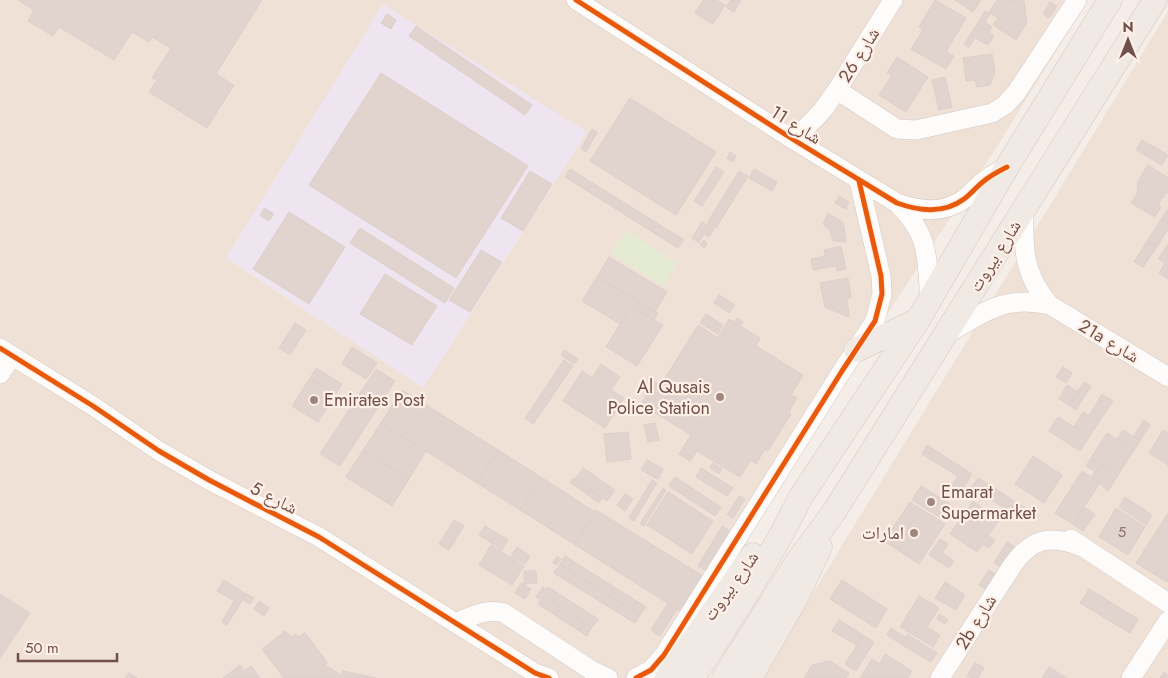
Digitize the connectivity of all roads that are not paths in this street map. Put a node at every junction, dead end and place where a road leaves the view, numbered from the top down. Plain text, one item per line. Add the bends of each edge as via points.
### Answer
1 (576, 0) edge
2 (893, 0) edge
3 (1077, 0) edge
4 (1110, 0) edge
5 (1155, 0) edge
6 (837, 90) junction
7 (801, 145) junction
8 (1008, 168) junction
9 (859, 181) junction
10 (897, 203) junction
11 (1024, 210) junction
12 (1050, 305) junction
13 (924, 310) junction
14 (947, 334) junction
15 (856, 350) junction
16 (6, 352) edge
17 (0, 374) edge
18 (1168, 377) edge
19 (834, 512) junction
20 (1168, 603) edge
21 (1168, 621) edge
22 (455, 623) junction
23 (579, 670) edge
24 (673, 671) edge
25 (541, 676) edge
26 (608, 678) edge
27 (636, 678) edge
28 (724, 678) edge
29 (750, 678) edge
30 (940, 678) edge
31 (1131, 678) edge

1 - 7 street, شارع 11
2 - 6 street, شارع 26
3 - 6 street via 1016,94 1000,110 916,130 903,130
4 - 8 main road, شارع بيروت
5 - 11 main road, شارع بيروت
6 - 7 street, شارع 26
7 - 9 street, شارع 11
8 - 10 street, شارع 11 via 985,180 952,206 926,210
8 - 13 main road, شارع بيروت
9 - 10 street, شارع 11
9 - 15 street via 882,294 875,321
10 - 13 street, شارع 11 via 914,222 925,245 928,258
11 - 12 street, 21a شارع via 1024,248 1029,273
11 - 14 main road, شارع بيروت
12 - 14 street, 21a شارع via 1010,302
12 - 18 street, 21a شارع
13 - 15 main road
13 - 24 main road, شارع بيروت via 800,498 775,546
14 - 19 main road, شارع بيروت
15 - 24 street
16 - 17 street
16 - 22 street, شارع 5 via 159,451 313,533
19 - 28 main road, شارع بيروت via 788,576
19 - 29 main road, شارع بيروت via 797,596
20 - 30 street, 2b شارع via 1063,534 1044,532 1026,540
21 - 31 street
22 - 23 street via 484,611 504,613
22 - 25 street, شارع 5
23 - 26 street
24 - 27 street via 651,670

